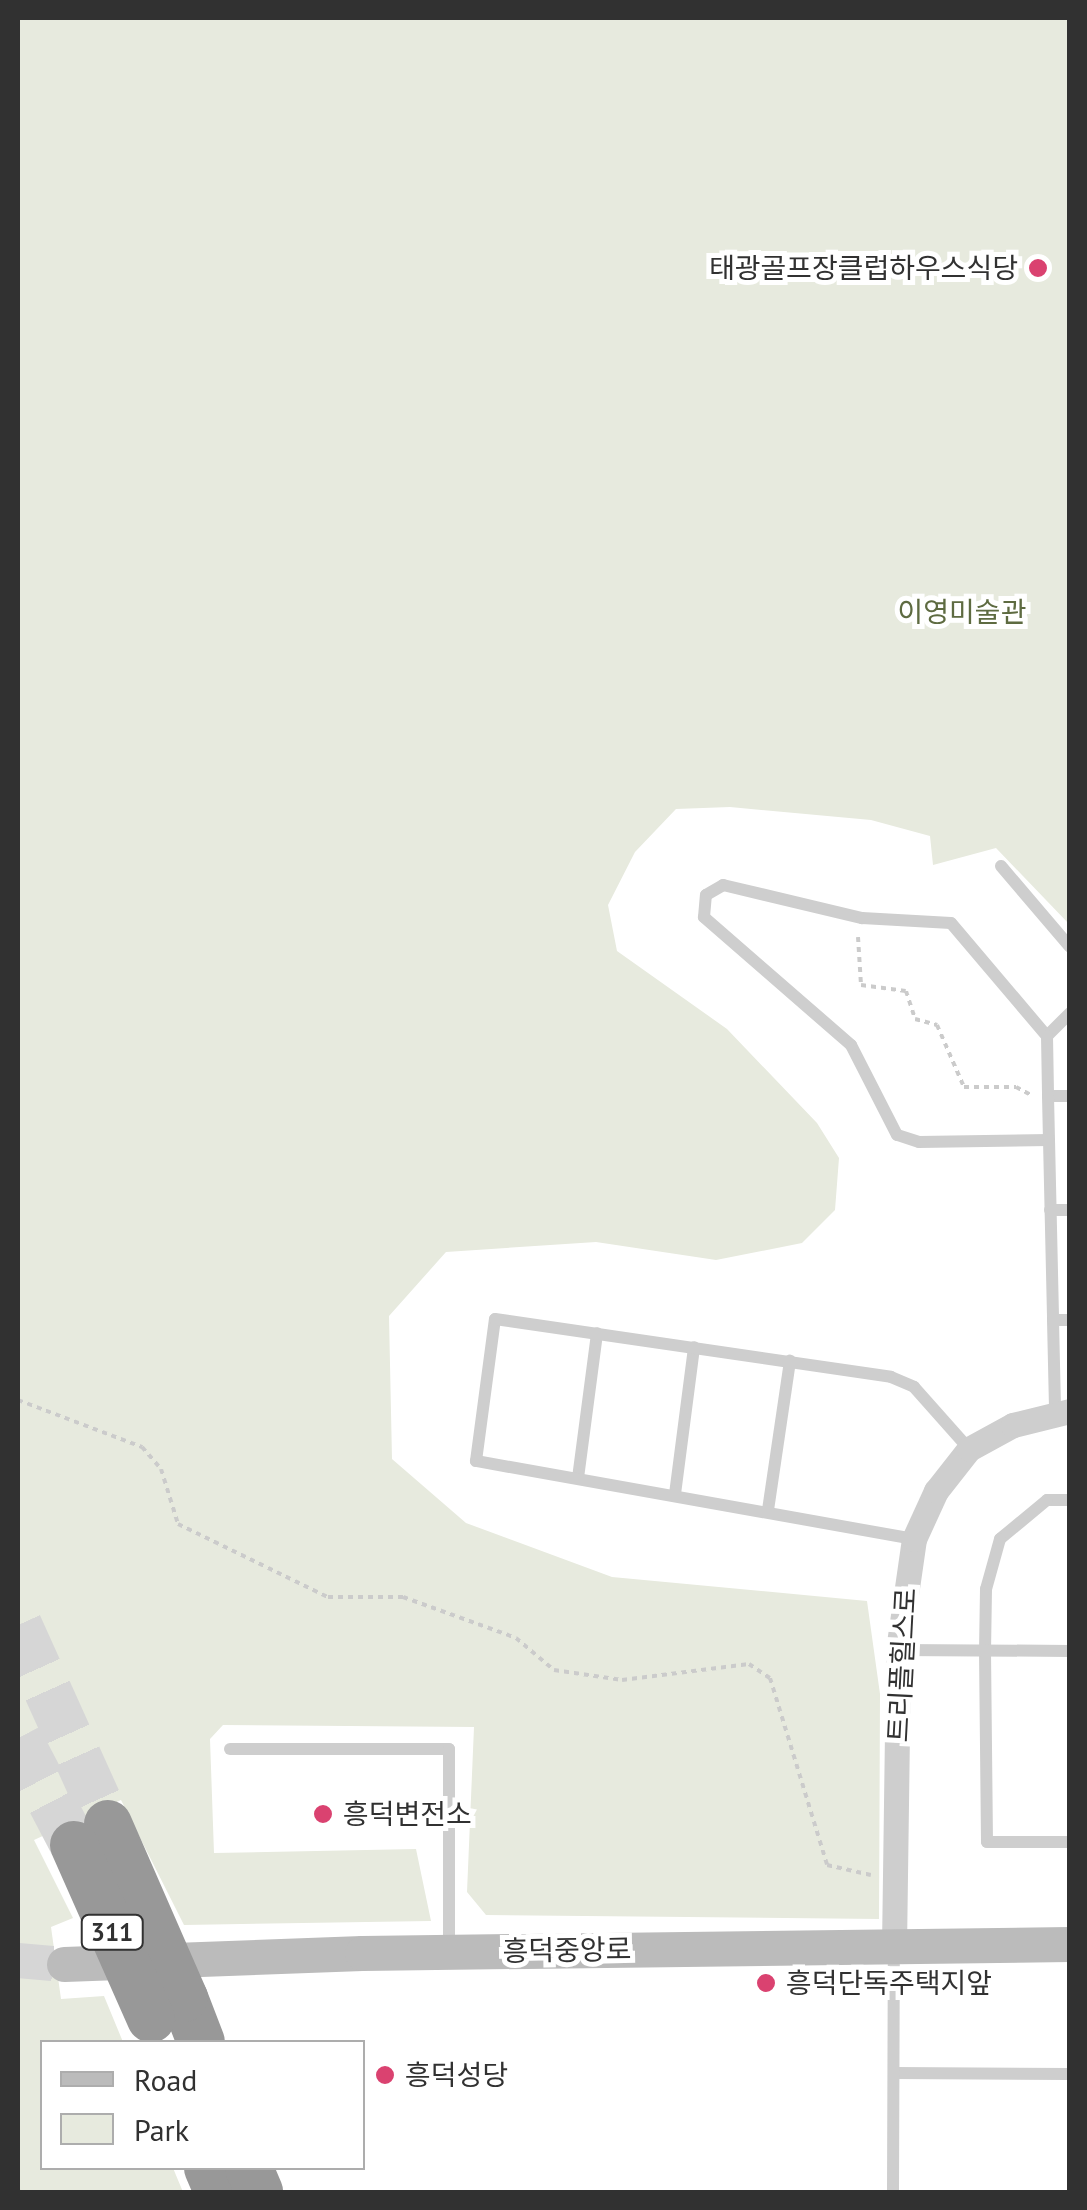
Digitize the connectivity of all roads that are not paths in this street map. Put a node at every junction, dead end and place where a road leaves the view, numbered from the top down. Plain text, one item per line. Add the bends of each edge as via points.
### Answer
1 (1001, 866) dead end
2 (1070, 947) edge
3 (1070, 1013) edge
4 (1046, 1036) junction
5 (1048, 1096) junction
6 (1070, 1096) edge
7 (1049, 1140) junction
8 (1050, 1210) junction
9 (1070, 1210) edge
10 (1053, 1320) junction
11 (1070, 1320) edge
12 (597, 1333) junction
13 (694, 1347) junction
14 (790, 1360) junction
15 (1062, 1411) edge
16 (969, 1449) junction
17 (578, 1478) junction
18 (675, 1494) junction
19 (1070, 1500) edge
20 (768, 1510) junction
21 (914, 1538) junction
22 (898, 1650) junction
23 (985, 1650) junction
24 (1070, 1651) edge
25 (230, 1750) dead end
26 (91, 1834) tunnel mouth
27 (1070, 1842) edge
28 (1070, 1944) edge
29 (894, 1947) junction
30 (449, 1952) junction
31 (64, 1964) tunnel mouth
32 (165, 2020) edge
33 (198, 2040) edge
34 (894, 2074) junction
35 (1070, 2074) edge
36 (893, 2192) edge

1 - 2 lane
3 - 4 lane
4 - 5 lane
4 - 7 lane via 951,923 858,917 723,885 706,895 704,917 852,1044 897,1135 918,1142
5 - 6 lane
5 - 7 lane
7 - 8 lane
8 - 9 lane
8 - 10 lane
10 - 11 lane
10 - 15 lane
12 - 13 lane
12 - 17 lane
12 - 17 lane via 495,1318 478,1443 476,1461
13 - 14 lane
13 - 18 lane
14 - 16 lane via 914,1387
14 - 20 lane
15 - 16 street, 트리플힐스로
16 - 21 street, 트리플힐스로 via 936,1491
17 - 18 lane
18 - 20 lane
19 - 23 lane via 1046,1500 1000,1538 986,1589
20 - 21 lane
21 - 22 street, 트리플힐스로
22 - 23 lane
22 - 29 street, 트리플힐스로
23 - 24 lane
23 - 27 lane via 987,1842
25 - 30 lane via 449,1750
26 - 32 highway, 311, bridge
28 - 29 street, 흥덕중앙로
29 - 30 street, 흥덕중앙로
29 - 34 lane
30 - 31 street, 흥덕중앙로
32 - 33 highway, 311
34 - 35 lane
34 - 36 lane

